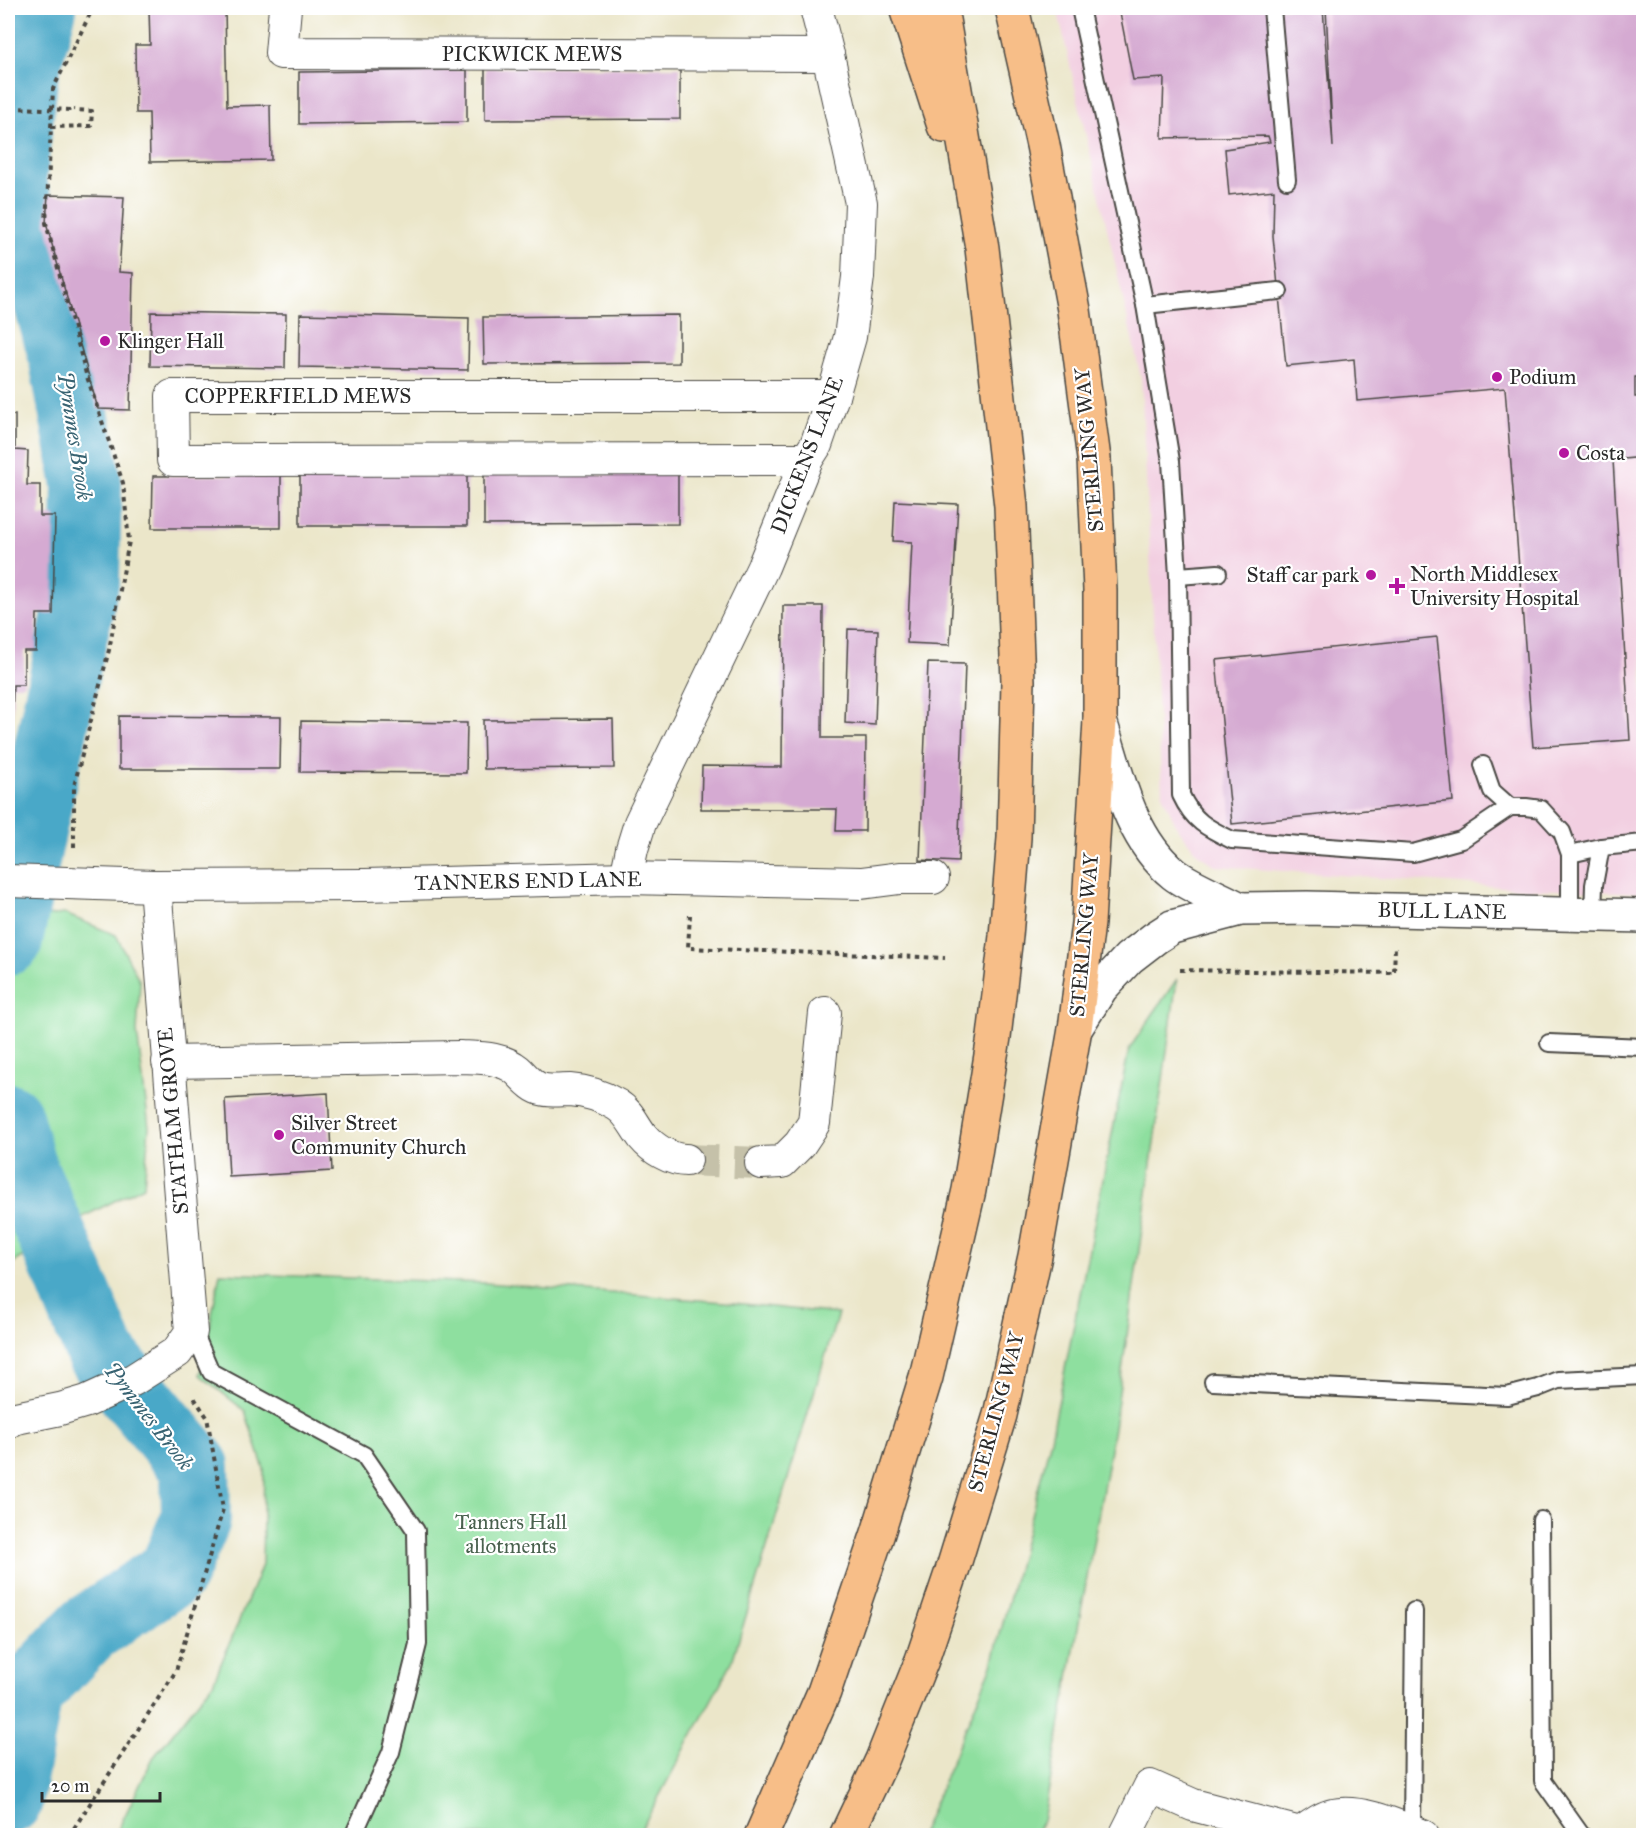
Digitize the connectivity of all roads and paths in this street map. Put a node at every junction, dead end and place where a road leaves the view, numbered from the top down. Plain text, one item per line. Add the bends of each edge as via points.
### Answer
1 (93, 8) edge
2 (285, 8) edge
3 (816, 8) edge
4 (906, 8) edge
5 (941, 8) edge
6 (1012, 8) edge
7 (1080, 8) edge
8 (1272, 8) edge
9 (828, 55) junction
10 (10, 108) edge
11 (51, 127) junction
12 (1287, 180) dead end
13 (982, 248) junction
14 (1279, 291) dead end
15 (1145, 305) junction
16 (833, 396) junction
17 (807, 459) junction
18 (1218, 573) dead end
19 (1178, 576) junction
20 (1100, 720) junction
21 (1483, 765) dead end
22 (1510, 807) junction
23 (1644, 843) edge
24 (1601, 847) junction
25 (74, 853) dead end
26 (1570, 854) junction
27 (626, 878) junction
28 (933, 878) dead end
29 (8, 881) edge
30 (155, 886) junction
31 (1240, 909) junction
32 (1582, 915) junction
33 (1644, 916) edge
34 (690, 923) dead end
35 (1395, 949) dead end
36 (945, 958) dead end
37 (1180, 970) dead end
38 (825, 1013) dead end
39 (1075, 1029) junction
40 (1548, 1043) dead end
41 (1644, 1047) edge
42 (168, 1062) junction
43 (686, 1161) tunnel mouth
44 (761, 1163) tunnel mouth
45 (184, 1342) junction
46 (1644, 1376) edge
47 (1213, 1382) dead end
48 (8, 1422) edge
49 (1541, 1520) dead end
50 (1414, 1611) dead end
51 (1417, 1833) edge
52 (69, 1836) edge
53 (353, 1836) edge
54 (761, 1836) edge
55 (846, 1836) edge
56 (1125, 1836) edge
57 (1582, 1836) edge

1 - 11 path via 53,89
2 - 9 street, PICKWICK MEWS via 281,53
3 - 9 street, DICKENS LANE
4 - 13 highway
5 - 13 highway
6 - 20 highway, STERLING WAY via 1074,310 1094,459
7 - 15 lane
8 - 12 lane
9 - 16 street, DICKENS LANE via 861,203 858,277 850,337
10 - 11 path, bridge via 92,111 91,126
11 - 25 path via 46,223 86,374 123,483 129,542 109,650 74,786
13 - 54 highway via 1011,506 1018,681 1014,838 994,1037 969,1190 926,1377 824,1692
14 - 15 lane
15 - 19 lane via 1171,461
16 - 17 street, DICKENS LANE
16 - 17 street, COPPERFIELD MEWS via 172,396 173,459
17 - 27 street, DICKENS LANE via 763,567 640,823
18 - 19 lane
19 - 22 lane via 1181,795 1189,811 1208,829 1232,840 1413,853 1461,840
20 - 31 street via 1125,799 1138,828 1158,857 1175,874
20 - 39 highway, STERLING WAY via 1088,923
21 - 22 lane via 1492,791
22 - 26 lane via 1541,809 1562,832
23 - 24 lane
24 - 26 lane
24 - 32 lane via 1594,885
26 - 32 lane
27 - 28 street, TANNERS END LANE via 861,883
27 - 30 street, TANNERS END LANE
29 - 30 street, TANNERS END LANE
30 - 42 street, STATHAM GROVE
31 - 32 street, BULL LANE
31 - 39 street, BULL LANE via 1172,927 1155,938 1101,988
32 - 33 street, BULL LANE
34 - 36 path via 688,948
35 - 37 path via 1394,973
38 - 44 street via 814,1123 782,1162
39 - 55 highway, STERLING WAY via 1035,1256 999,1414 922,1660
40 - 41 lane
42 - 43 street via 490,1059 507,1063 539,1089 600,1096 620,1107 644,1138 676,1160
42 - 45 street, STATHAM GROVE
45 - 48 street via 133,1380 87,1401
45 - 52 path via 180,1377 207,1417 223,1509 176,1671
45 - 53 lane via 194,1332 211,1372 364,1455 416,1531 418,1644 391,1752
46 - 47 lane via 1558,1380 1507,1396
49 - 57 lane via 1543,1781
50 - 51 lane
51 - 56 street via 1356,1815 1332,1815 1300,1833 1193,1805 1150,1786

